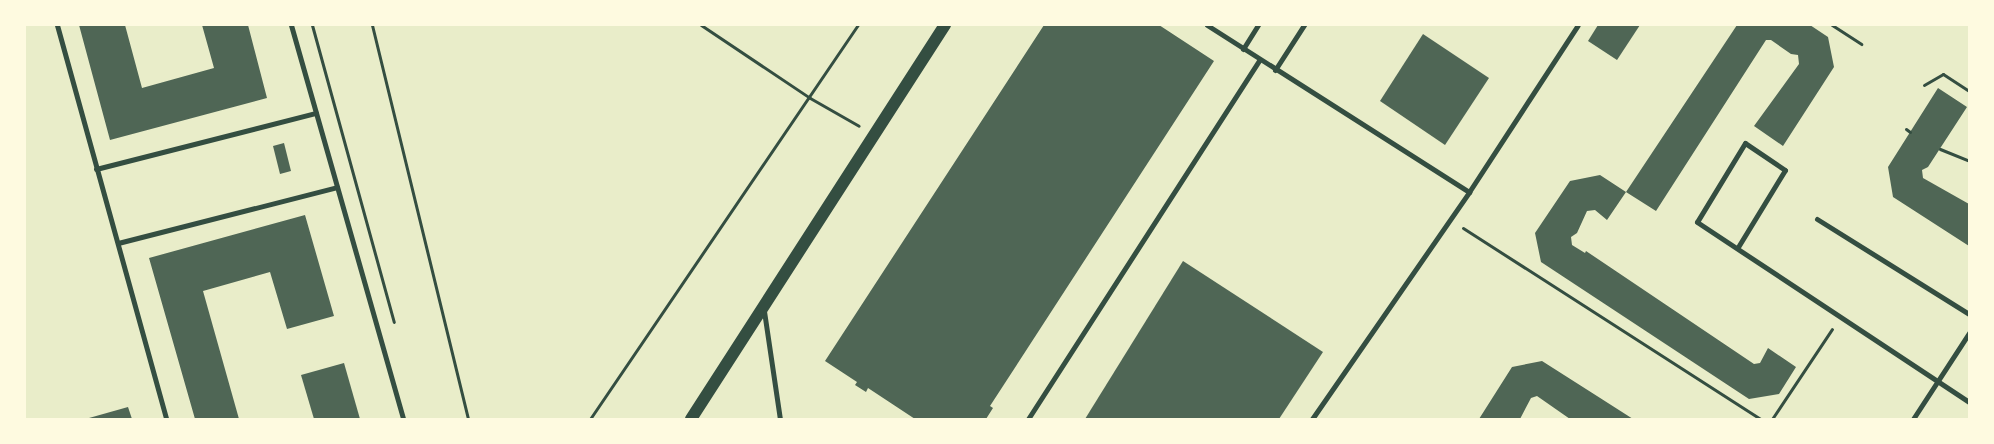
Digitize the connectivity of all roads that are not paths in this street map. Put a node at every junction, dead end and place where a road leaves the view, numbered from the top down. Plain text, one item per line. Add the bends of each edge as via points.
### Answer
1 (58, 25) edge
2 (291, 25) edge
3 (946, 25) edge
4 (1207, 25) edge
5 (1258, 25) edge
6 (1304, 25) edge
7 (1578, 25) edge
8 (1243, 48) junction
9 (1259, 60) junction
10 (1275, 70) junction
11 (316, 113) junction
12 (96, 169) junction
13 (337, 187) junction
14 (1469, 192) junction
15 (1817, 219) dead end
16 (118, 243) junction
17 (1738, 247) junction
18 (764, 308) junction
19 (1969, 314) edge
20 (1969, 333) edge
21 (1938, 381) junction
22 (1969, 402) edge
23 (166, 419) edge
24 (403, 419) edge
25 (691, 419) edge
26 (780, 419) edge
27 (1028, 419) edge
28 (1312, 419) edge
29 (1913, 419) edge

1 - 12 street
2 - 11 street
3 - 18 main road
4 - 8 street
5 - 8 street
6 - 10 street
7 - 14 street
8 - 9 street
9 - 10 street
9 - 27 street
10 - 14 street
11 - 12 street
11 - 13 street
12 - 16 street
13 - 16 street
13 - 24 street
14 - 28 street
15 - 19 street
16 - 23 street
17 - 17 street via 1785,170 1745,143 1697,222
17 - 21 street
18 - 25 main road
18 - 26 street
20 - 21 street
21 - 22 street
21 - 29 street

